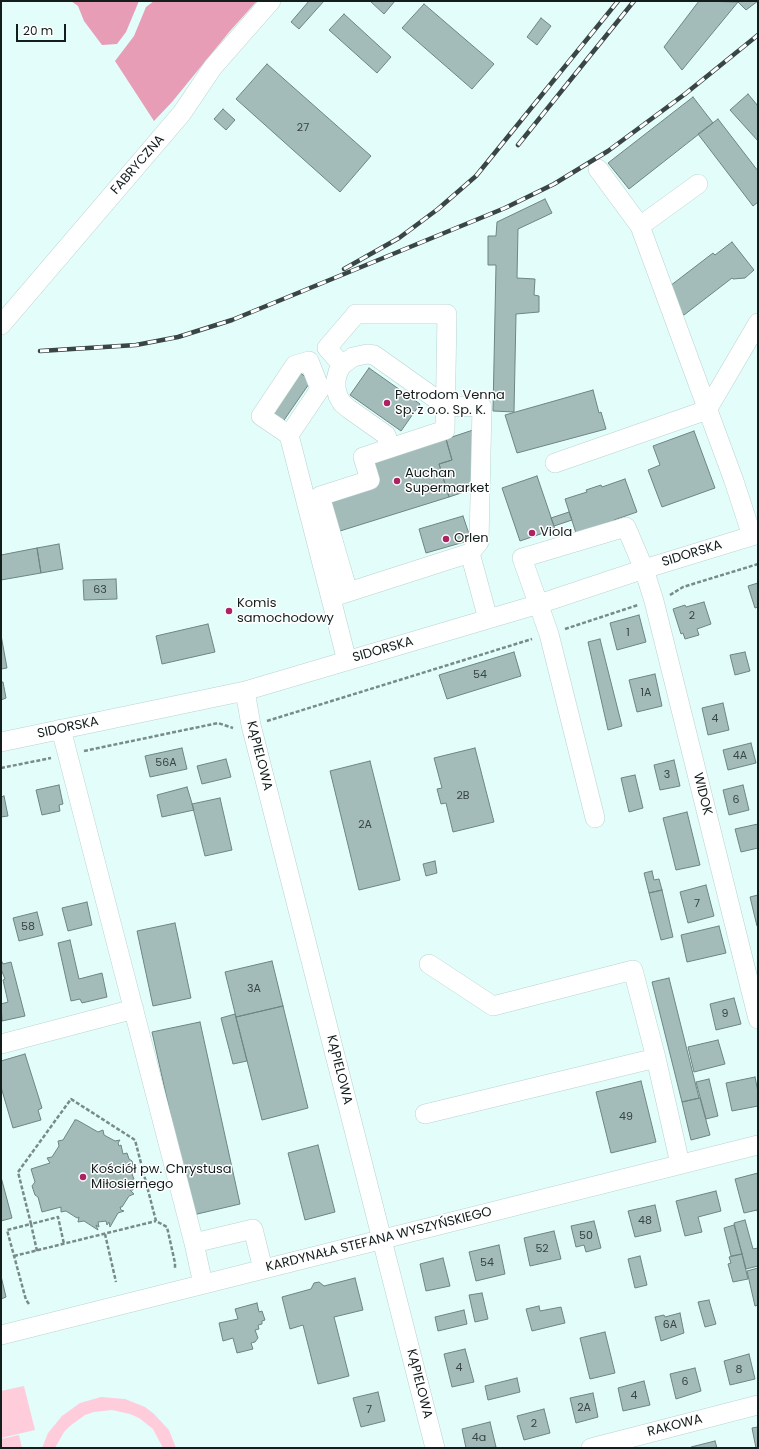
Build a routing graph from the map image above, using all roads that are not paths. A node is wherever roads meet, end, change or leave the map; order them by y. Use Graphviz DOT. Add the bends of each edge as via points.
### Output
graph roads {
  1 [pos="271,1"];
  2 [pos="598,169"];
  3 [pos="698,184"];
  4 [pos="640,226"];
  5 [pos="758,323"];
  6 [pos="1,325"];
  7 [pos="342,366"];
  8 [pos="446,406"];
  9 [pos="707,410"];
  10 [pos="289,435"];
  11 [pos="390,448"];
  12 [pos="555,463"];
  13 [pos="755,535"];
  14 [pos="470,553"];
  15 [pos="644,569"];
  16 [pos="340,595"];
  17 [pos="539,604"];
  18 [pos="488,619"];
  19 [pos="347,661"];
  20 [pos="245,691"];
  21 [pos="61,729"];
  22 [pos="1,742"];
  23 [pos="595,818"];
  24 [pos="429,964"];
  25 [pos="134,1009"];
  26 [pos="758,1020"];
  27 [pos="1,1044"];
  28 [pos="656,1058"];
  29 [pos="425,1114"];
  30 [pos="758,1145"];
  31 [pos="680,1164"];
  32 [pos="382,1239"];
  33 [pos="194,1244"];
  34 [pos="263,1269"];
  35 [pos="203,1284"];
  36 [pos="1,1335"];
  37 [pos="758,1405"];
  38 [pos="435,1448"];
  39 [pos="591,1448"];
  1 -- 6 [label="street, FABRYCZNA" via="213,67 182,113"];
  2 -- 4 [label="street"];
  3 -- 4 [label="street"];
  4 -- 9 [label="street"];
  5 -- 9 [label="street"];
  7 -- 8 [label="street" via="347,360 360,354 374,355"];
  7 -- 8 [label="street" via="327,348 356,314 447,314"];
  7 -- 11 [label="street" via="336,380 338,396 342,403 386,435"];
  8 -- 11 [label="street" via="445,430"];
  8 -- 14 [label="street" via="482,407 479,542"];
  9 -- 12 [label="street"];
  9 -- 13 [label="street"];
  10 -- 16 [label="street"];
  11 -- 16 [label="street" via="363,457 370,480 320,496"];
  13 -- 15 [label="street, SIDORSKA"];
  14 -- 16 [label="street"];
  14 -- 18 [label="street"];
  15 -- 17 [label="street, SIDORSKA"];
  15 -- 17 [label="street, WIDOK" via="626,527 522,558"];
  15 -- 26 [label="street, WIDOK"];
  16 -- 19 [label="street"];
  17 -- 18 [label="street, SIDORSKA"];
  17 -- 23 [label="street" via="549,634"];
  18 -- 19 [label="street, SIDORSKA"];
  19 -- 20 [label="street, SIDORSKA"];
  20 -- 21 [label="street, SIDORSKA"];
  20 -- 32 [label="street, KĄPIELOWA" via="253,733"];
  21 -- 22 [label="street, SIDORSKA"];
  21 -- 25 [label="street"];
  24 -- 28 [label="street" via="493,1006 633,970"];
  25 -- 27 [label="street"];
  25 -- 33 [label="street"];
  28 -- 29 [label="street"];
  28 -- 31 [label="street"];
  30 -- 31 [label="street, KARDYNAŁA STEFANA WYSZYŃSKIEGO"];
  31 -- 32 [label="street, KARDYNAŁA STEFANA WYSZYŃSKIEGO"];
  32 -- 34 [label="street, KARDYNAŁA STEFANA WYSZYŃSKIEGO"];
  32 -- 38 [label="street, KĄPIELOWA"];
  33 -- 34 [label="street" via="253,1229"];
  33 -- 35 [label="street"];
  34 -- 35 [label="street, KARDYNAŁA STEFANA WYSZYŃSKIEGO"];
  35 -- 36 [label="street, KARDYNAŁA STEFANA WYSZYŃSKIEGO"];
  37 -- 39 [label="street, RAKOWA"];
}
